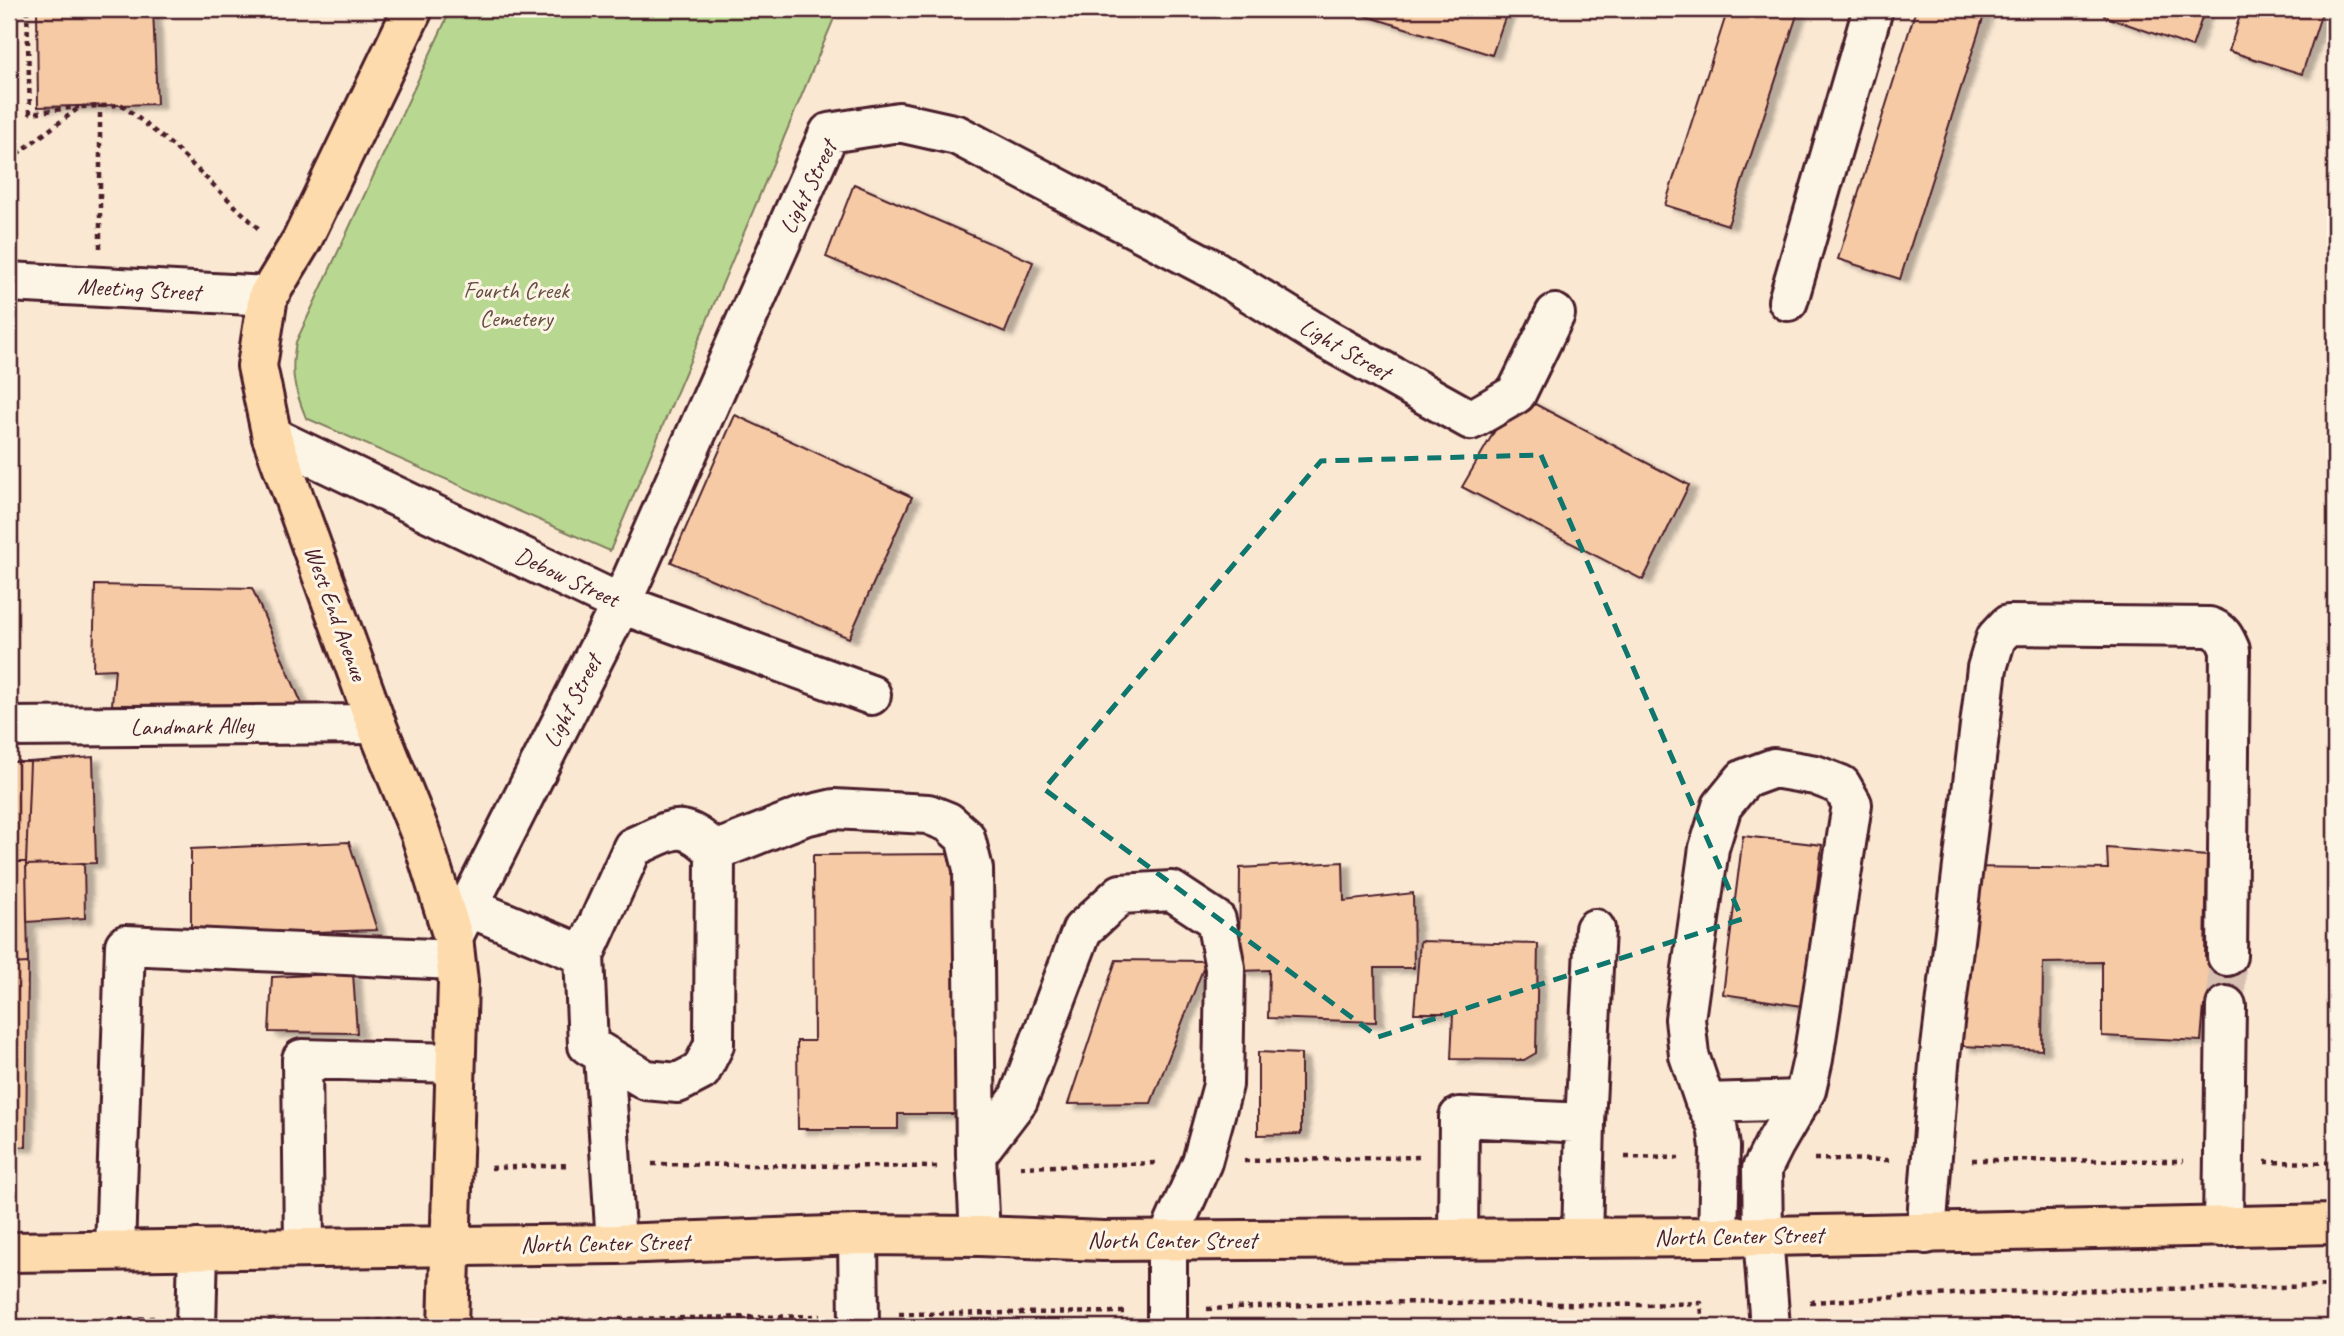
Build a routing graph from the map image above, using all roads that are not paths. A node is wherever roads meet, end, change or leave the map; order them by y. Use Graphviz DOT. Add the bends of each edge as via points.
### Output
graph roads {
  1 [pos="413,9"];
  2 [pos="1873,9"];
  3 [pos="9,282"];
  4 [pos="268,296"];
  5 [pos="1788,301"];
  6 [pos="1555,314"];
  7 [pos="272,437"];
  8 [pos="621,604"];
  9 [pos="872,695"];
  10 [pos="376,723"];
  11 [pos="9,727"];
  12 [pos="715,850"];
  13 [pos="1595,929"];
  14 [pos="459,934"];
  15 [pos="584,955"];
  16 [pos="2227,956"];
  17 [pos="2226,1006"];
  18 [pos="604,1055"];
  19 [pos="455,1063"];
  20 [pos="1801,1100"];
  21 [pos="1706,1103"];
  22 [pos="1584,1140"];
  23 [pos="976,1161"];
  24 [pos="2335,1224"];
  25 [pos="2222,1227"];
  26 [pos="1926,1234"];
  27 [pos="858,1235"];
  28 [pos="980,1236"];
  29 [pos="1763,1236"];
  30 [pos="1717,1237"];
  31 [pos="1582,1238"];
  32 [pos="1458,1239"];
  33 [pos="1167,1241"];
  34 [pos="616,1244"];
  35 [pos="449,1245"];
  36 [pos="304,1248"];
  37 [pos="198,1249"];
  38 [pos="115,1250"];
  39 [pos="9,1252"];
  40 [pos="1168,1319"];
  41 [pos="859,1321"];
  42 [pos="196,1322"];
  43 [pos="466,1324"];
  44 [pos="1770,1327"];
  1 -- 4 [label="main road, West End Avenue" via="302,240"];
  2 -- 5 [label="street"];
  3 -- 4 [label="street, Meeting Street"];
  4 -- 7 [label="main road, West End Avenue" via="257,366"];
  6 -- 8 [label="street, Light Street" via="1516,394 1471,420 1214,271 957,135 899,122 829,133"];
  7 -- 8 [label="street, Debow Street"];
  7 -- 10 [label="main road, West End Avenue"];
  8 -- 9 [label="street, Debow Street"];
  8 -- 14 [label="street, Light Street"];
  10 -- 11 [label="street, Landmark Alley"];
  10 -- 14 [label="main road, West End Avenue"];
  12 -- 15 [label="street" via="685,828 669,830 633,847"];
  12 -- 18 [label="street" via="714,1045 701,1071 678,1083 646,1080"];
  12 -- 23 [label="street" via="834,809 928,814 948,822 965,837 973,869"];
  13 -- 22 [label="street"];
  14 -- 15 [label="street"];
  14 -- 19 [label="main road, West End Avenue"];
  14 -- 38 [label="street" via="125,945"];
  15 -- 18 [label="street" via="587,1045"];
  16 -- 26 [label="street" via="2230,650 2226,639 2209,627 2008,625 1996,638 1987,668 1939,1064"];
  17 -- 25 [label="street"];
  18 -- 34 [label="street"];
  19 -- 35 [label="main road, West End Avenue"];
  19 -- 36 [label="street" via="302,1059"];
  20 -- 21 [label="street"];
  20 -- 21 [label="street" via="1814,1059 1852,804 1841,785 1774,768 1745,779 1722,806 1709,848 1685,1020 1689,1055"];
  20 -- 29 [label="street" via="1762,1169"];
  21 -- 30 [label="street" via="1717,1125 1720,1158"];
  22 -- 31 [label="street"];
  22 -- 32 [label="street" via="1459,1117"];
  23 -- 28 [label="street"];
  23 -- 33 [label="street" via="1018,1100 1082,930 1121,894 1172,891 1216,920 1225,968 1223,1085 1202,1162"];
  24 -- 25 [label="main road, North Center Street"];
  25 -- 26 [label="main road, North Center Street"];
  26 -- 29 [label="main road, North Center Street"];
  27 -- 28 [label="main road, North Center Street"];
  27 -- 34 [label="main road, North Center Street"];
  27 -- 41 [label="street"];
  28 -- 33 [label="main road, North Center Street"];
  29 -- 30 [label="main road, North Center Street"];
  29 -- 44 [label="street"];
  30 -- 31 [label="main road, North Center Street"];
  31 -- 32 [label="main road, North Center Street"];
  32 -- 33 [label="main road, North Center Street"];
  33 -- 40 [label="street"];
  34 -- 35 [label="main road, North Center Street"];
  35 -- 36 [label="main road, North Center Street"];
  35 -- 43 [label="main road, West End Avenue"];
  36 -- 37 [label="main road, North Center Street"];
  37 -- 38 [label="main road, North Center Street"];
  37 -- 42 [label="street"];
  38 -- 39 [label="main road, North Center Street"];
}
